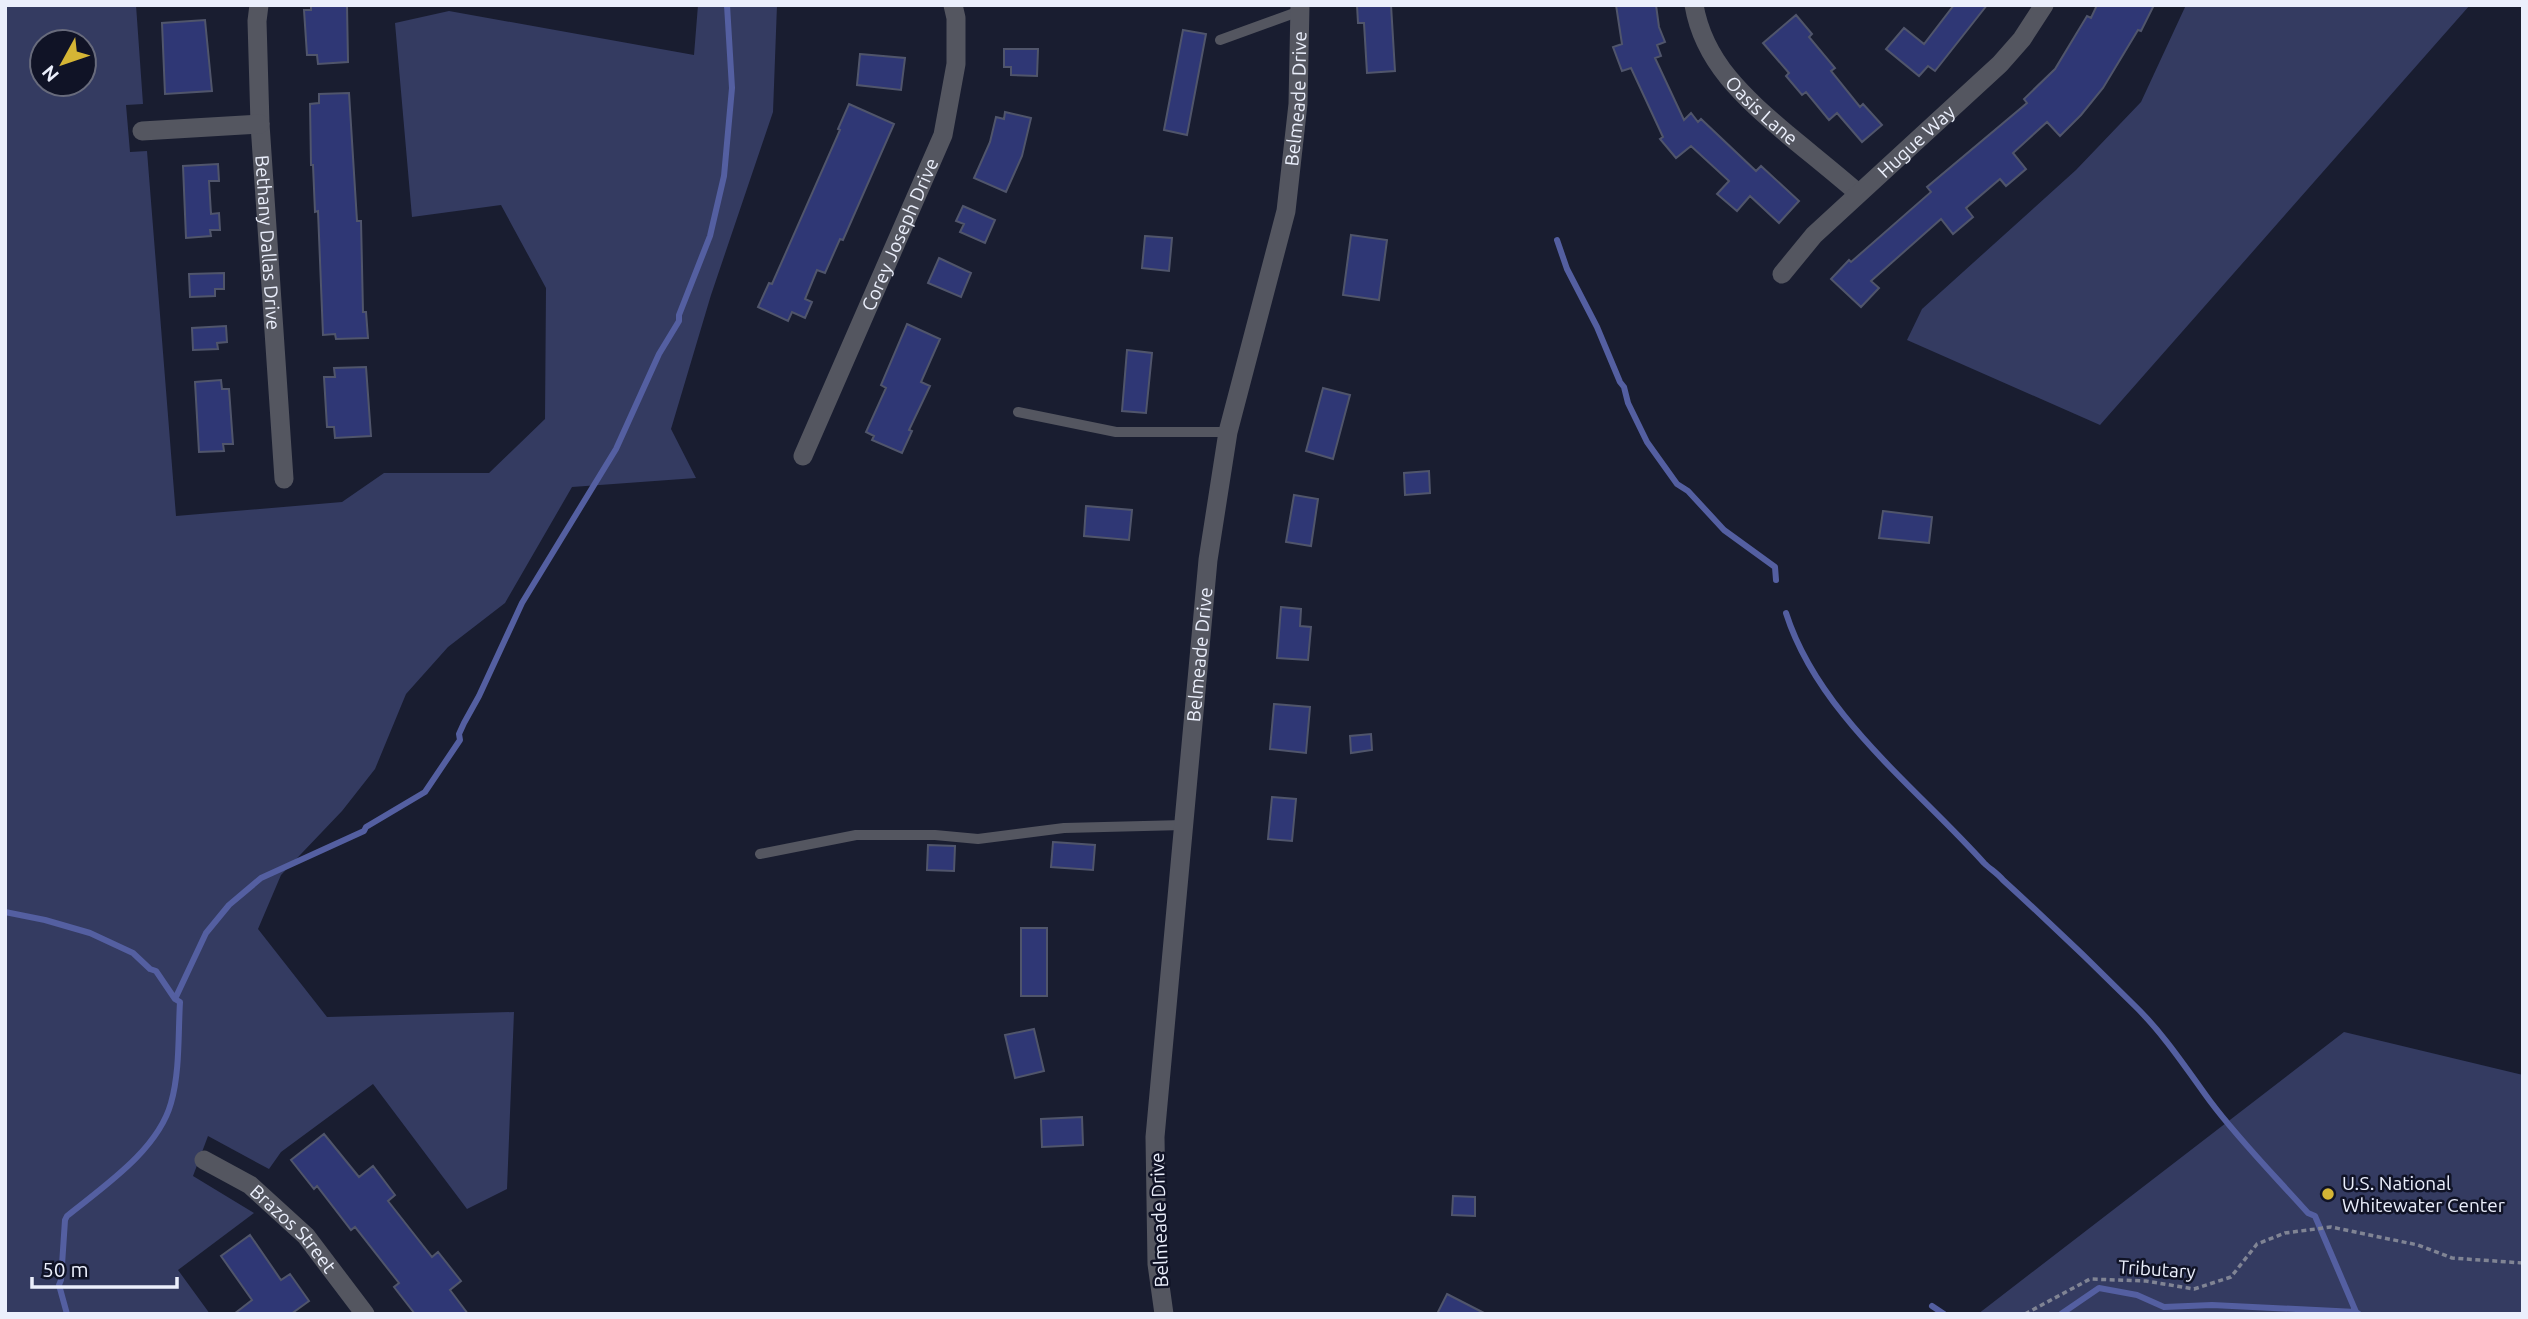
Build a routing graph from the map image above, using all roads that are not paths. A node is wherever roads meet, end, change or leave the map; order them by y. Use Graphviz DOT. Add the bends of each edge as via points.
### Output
graph roads {
  1 [pos="259,5"];
  2 [pos="953,5"];
  3 [pos="1694,5"];
  4 [pos="2044,5"];
  5 [pos="1300,8"];
  6 [pos="1220,40"];
  7 [pos="260,124"];
  8 [pos="142,131"];
  9 [pos="1858,193"];
  10 [pos="1782,274"];
  11 [pos="1018,412"];
  12 [pos="1228,432"];
  13 [pos="803,456"];
  14 [pos="284,479"];
  15 [pos="1184,825"];
  16 [pos="760,854"];
  17 [pos="205,1160"];
  18 [pos="365,1314"];
  19 [pos="1164,1314"];
  1 -- 7 [label="street, Bethany Dallas Drive"];
  2 -- 13 [label="street, Corey Joseph Drive" via="956,64 943,135"];
  3 -- 9 [label="street, Oasis Lane" via="1702,37 1738,90"];
  4 -- 9 [label="street, Hugue Way" via="2000,64"];
  5 -- 6 [label="lane"];
  5 -- 12 [label="street, Belmeade Drive" via="1298,104 1286,211"];
  7 -- 8 [label="street"];
  7 -- 14 [label="street, Bethany Dallas Drive"];
  9 -- 10 [label="street, Hugue Way"];
  11 -- 12 [label="lane" via="1116,432"];
  12 -- 15 [label="street, Belmeade Drive" via="1208,560"];
  15 -- 16 [label="lane" via="1064,828 978,839 856,835"];
  15 -- 19 [label="street, Belmeade Drive" via="1156,1137 1157,1264"];
  17 -- 18 [label="street, Brazos Street" via="250,1185 306,1236"];
}
